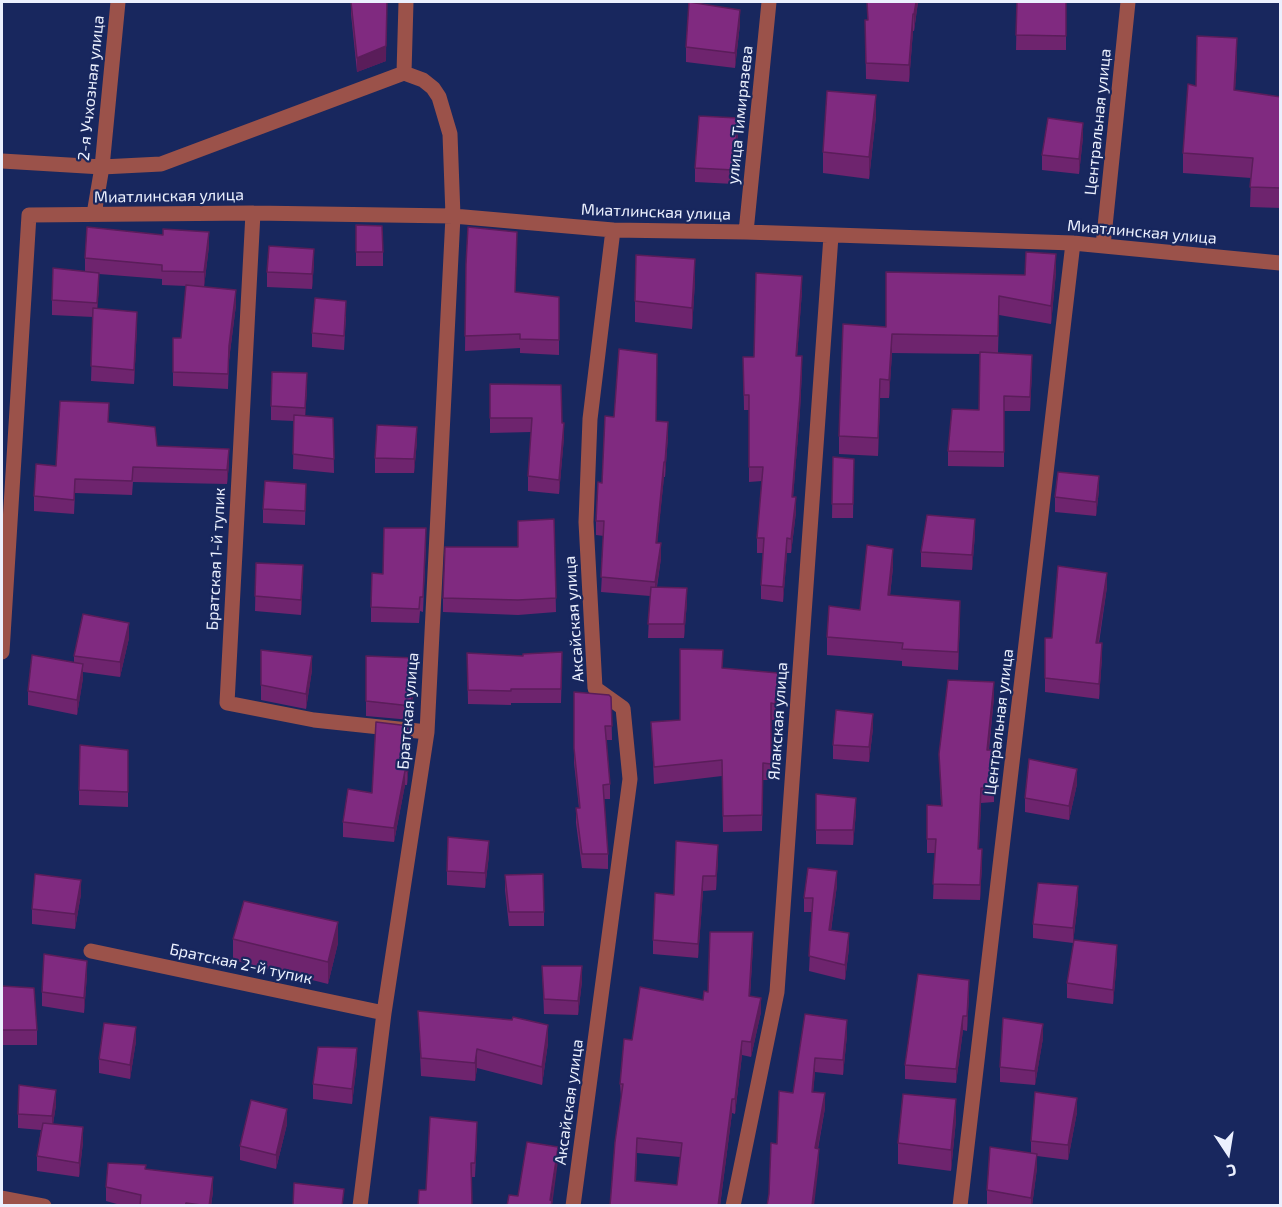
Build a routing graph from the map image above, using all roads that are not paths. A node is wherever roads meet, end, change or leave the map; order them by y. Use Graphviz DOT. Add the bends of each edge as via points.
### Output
graph roads {
  1 [pos="118,2"];
  2 [pos="406,2"];
  3 [pos="769,2"];
  4 [pos="1128,2"];
  5 [pos="404,74"];
  6 [pos="2,161"];
  7 [pos="102,167"];
  8 [pos="253,213"];
  9 [pos="94,214"];
  10 [pos="453,216"];
  11 [pos="613,230"];
  12 [pos="746,232"];
  13 [pos="831,236"];
  14 [pos="1073,243"];
  15 [pos="1103,246"];
  16 [pos="1281,263"];
  17 [pos="2,652"];
  18 [pos="427,732"];
  19 [pos="91,951"];
  20 [pos="384,1012"];
  21 [pos="2,1198"];
  22 [pos="44,1206"];
  23 [pos="360,1206"];
  24 [pos="573,1206"];
  25 [pos="733,1206"];
  26 [pos="960,1206"];
  1 -- 7 [label="street, 2-я Учхозная улица"];
  2 -- 5 [label="street"];
  3 -- 12 [label="street, улица Тимирязева"];
  4 -- 15 [label="street, Центральная улица"];
  5 -- 7 [label="street" via="161,164"];
  5 -- 10 [label="street, Братская улица" via="423,80 439,97 450,134"];
  6 -- 7 [label="street"];
  7 -- 9 [label="street, 2-я Учхозная улица"];
  8 -- 9 [label="street, Миатлинская улица"];
  8 -- 10 [label="street, Миатлинская улица"];
  8 -- 18 [label="street, Братская 1-й тупик" via="227,703 314,720"];
  9 -- 17 [label="street, Миатлинская улица" via="29,215"];
  10 -- 11 [label="street, Миатлинская улица"];
  10 -- 18 [label="street, Братская улица"];
  11 -- 12 [label="street, Миатлинская улица"];
  11 -- 24 [label="street, Аксайская улица" via="590,419 586,522 595,688 623,708 630,778"];
  12 -- 13 [label="street, Миатлинская улица"];
  13 -- 14 [label="street, Миатлинская улица"];
  13 -- 25 [label="street, Ялакская улица" via="777,992"];
  14 -- 15 [label="street, Миатлинская улица"];
  14 -- 26 [label="street, Центральная улица"];
  15 -- 16 [label="street, Миатлинская улица"];
  18 -- 20 [label="street, Братская улица"];
  19 -- 20 [label="street, Братская 2-й тупик"];
  20 -- 23 [label="street, Братская улица"];
  21 -- 22 [label="street"];
}
